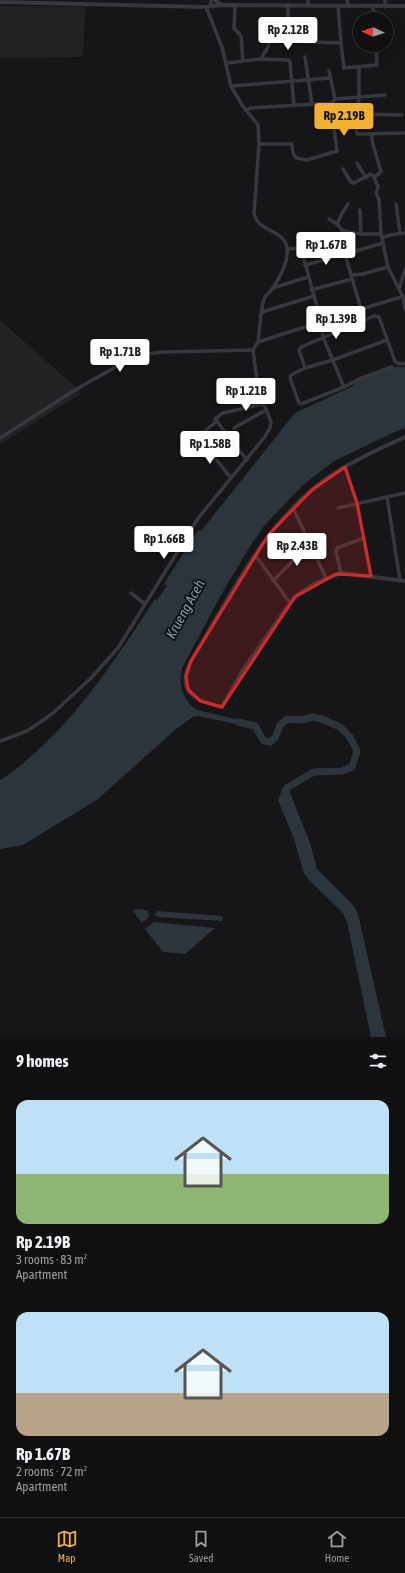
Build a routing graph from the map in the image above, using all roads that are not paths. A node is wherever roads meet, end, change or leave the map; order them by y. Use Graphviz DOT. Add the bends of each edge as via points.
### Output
graph roads {
  1 [pos="210,0"];
  2 [pos="215,0"];
  3 [pos="248,0"];
  4 [pos="308,0"];
  5 [pos="347,0"];
  6 [pos="385,0"];
  7 [pos="0,2"];
  8 [pos="124,2"];
  9 [pos="222,5"];
  10 [pos="308,5"];
  11 [pos="235,6"];
  12 [pos="248,6"];
  13 [pos="288,6"];
  14 [pos="338,6"];
  15 [pos="349,6"];
  16 [pos="373,6"];
  17 [pos="405,6"];
  18 [pos="208,7"];
  19 [pos="385,7"];
  20 [pos="373,12"];
  21 [pos="286,35"];
  22 [pos="341,43"];
  23 [pos="376,52"];
  24 [pos="305,58"];
  25 [pos="261,59"];
  26 [pos="243,61"];
  27 [pos="229,63"];
  28 [pos="359,68"];
  29 [pos="329,71"];
  30 [pos="330,78"];
  31 [pos="307,80"];
  32 [pos="292,81"];
  33 [pos="232,86"];
  34 [pos="385,95"];
  35 [pos="359,96"];
  36 [pos="335,100"];
  37 [pos="312,104"];
  38 [pos="294,105"];
  39 [pos="249,109"];
  40 [pos="357,115"];
  41 [pos="402,115"];
  42 [pos="405,133"];
  43 [pos="372,134"];
  44 [pos="262,144"];
  45 [pos="357,163"];
  46 [pos="343,169"];
  47 [pos="374,177"];
  48 [pos="366,178"];
  49 [pos="348,204"];
  50 [pos="396,204"];
  51 [pos="360,210"];
  52 [pos="329,219"];
  53 [pos="336,224"];
  54 [pos="343,231"];
  55 [pos="400,233"];
  56 [pos="405,233"];
  57 [pos="361,234"];
  58 [pos="381,236"];
  59 [pos="339,237"];
  60 [pos="383,243"];
  61 [pos="301,248"];
  62 [pos="287,250"];
  63 [pos="344,254"];
  64 [pos="305,265"];
  65 [pos="388,266"];
  66 [pos="405,270"];
  67 [pos="308,277"];
  68 [pos="352,277"];
  69 [pos="272,288"];
  70 [pos="400,289"];
  71 [pos="312,290"];
  72 [pos="314,296"];
  73 [pos="404,296"];
  74 [pos="360,308"];
  75 [pos="405,310"];
  76 [pos="262,312"];
  77 [pos="321,322"];
  78 [pos="323,337"];
  79 [pos="387,340"];
  80 [pos="258,342"];
  81 [pos="253,350"];
  82 [pos="333,360"];
  83 [pos="405,364"];
  84 [pos="305,368"];
  85 [pos="392,368"];
  86 [pos="344,387"];
  87 [pos="263,404"];
  88 [pos="266,410"];
  89 [pos="217,421"];
  90 [pos="234,428"];
  91 [pos="405,437"];
  92 [pos="0,438"];
  93 [pos="247,460"];
  94 [pos="345,467"];
  95 [pos="231,478"];
  96 [pos="405,493"];
  97 [pos="387,498"];
  98 [pos="358,503"];
  99 [pos="292,508"];
  100 [pos="338,508"];
  101 [pos="364,538"];
  102 [pos="310,543"];
  103 [pos="255,555"];
  104 [pos="342,572"];
  105 [pos="371,576"];
  106 [pos="326,578"];
  107 [pos="273,581"];
  108 [pos="403,581"];
  109 [pos="131,593"];
  110 [pos="290,603"];
  111 [pos="145,604"];
  112 [pos="0,741"];
  1 -- 18 [label="street"];
  2 -- 9 [label="street"];
  3 -- 12 [label="street"];
  4 -- 10 [label="street"];
  5 -- 15 [label="street"];
  6 -- 19 [label="street"];
  7 -- 8 [label="street"];
  8 -- 18 [label="street"];
  9 -- 11 [label="street"];
  9 -- 18 [label="street"];
  10 -- 13 [label="street"];
  10 -- 14 [label="street"];
  11 -- 12 [label="street"];
  11 -- 26 [label="street" via="234,28 241,36"];
  12 -- 13 [label="street"];
  13 -- 21 [label="street"];
  14 -- 15 [label="street"];
  14 -- 22 [label="street"];
  15 -- 16 [label="street"];
  16 -- 19 [label="street"];
  16 -- 20 [label="street"];
  17 -- 19 [label="street"];
  18 -- 27 [label="street"];
  21 -- 22 [label="street" via="286,41 290,42"];
  21 -- 25 [label="street" via="272,36"];
  22 -- 28 [label="street" via="344,68"];
  23 -- 28 [label="street" via="377,65"];
  24 -- 31 [label="street"];
  25 -- 26 [label="street"];
  25 -- 32 [label="street" via="288,60"];
  26 -- 27 [label="street"];
  27 -- 33 [label="street"];
  28 -- 35 [label="street"];
  29 -- 30 [label="street"];
  30 -- 31 [label="street"];
  30 -- 36 [label="street"];
  31 -- 32 [label="street"];
  31 -- 37 [label="street"];
  32 -- 33 [label="street"];
  32 -- 38 [label="street"];
  33 -- 39 [label="street"];
  34 -- 35 [label="street"];
  35 -- 36 [label="street"];
  35 -- 40 [label="street"];
  36 -- 37 [label="street" via="332,103"];
  37 -- 38 [label="street"];
  38 -- 39 [label="street"];
  39 -- 44 [label="street" via="258,125"];
  40 -- 41 [label="street"];
  40 -- 43 [label="street" via="358,134"];
  40 -- 44 [label="street" via="333,122 337,151 307,160 296,158 292,144"];
  42 -- 43 [label="street"];
  43 -- 47 [label="street" via="381,172"];
  44 -- 62 [label="street" via="255,218 258,223 281,237"];
  45 -- 48 [label="street"];
  46 -- 48 [label="street" via="351,182"];
  47 -- 48 [label="street" via="371,174"];
  47 -- 58 [label="street" via="378,187 376,193 379,200"];
  49 -- 53 [label="street"];
  50 -- 55 [label="street"];
  51 -- 57 [label="street"];
  52 -- 53 [label="street"];
  53 -- 54 [label="street"];
  54 -- 57 [label="street"];
  54 -- 59 [label="street"];
  55 -- 56 [label="street"];
  55 -- 58 [label="street"];
  57 -- 58 [label="street"];
  58 -- 60 [label="street"];
  59 -- 61 [label="street"];
  59 -- 63 [label="street"];
  60 -- 63 [label="street"];
  60 -- 65 [label="street"];
  61 -- 62 [label="street"];
  61 -- 64 [label="street"];
  62 -- 69 [label="street" via="282,272"];
  63 -- 64 [label="street"];
  63 -- 68 [label="street"];
  64 -- 67 [label="street"];
  65 -- 68 [label="street"];
  65 -- 70 [label="street"];
  66 -- 70 [label="street"];
  67 -- 69 [label="street"];
  67 -- 71 [label="street"];
  68 -- 71 [label="street"];
  68 -- 74 [label="street"];
  69 -- 76 [label="street" via="266,296"];
  70 -- 73 [label="street"];
  71 -- 72 [label="street"];
  72 -- 76 [label="street"];
  72 -- 77 [label="street"];
  73 -- 74 [label="street"];
  73 -- 75 [label="street"];
  74 -- 77 [label="street"];
  76 -- 80 [label="street"];
  77 -- 78 [label="street"];
  77 -- 80 [label="street"];
  78 -- 79 [label="street" via="374,316 379,318"];
  78 -- 82 [label="street"];
  78 -- 84 [label="street" via="300,348"];
  79 -- 82 [label="street"];
  79 -- 83 [label="street" via="395,361"];
  80 -- 81 [label="street"];
  81 -- 87 [label="street" via="258,388"];
  81 -- 92 [label="street" via="164,352 133,357"];
  82 -- 84 [label="street"];
  82 -- 86 [label="street"];
  84 -- 86 [label="street" via="290,376 299,403"];
  85 -- 86 [label="street"];
  87 -- 88 [label="street"];
  87 -- 89 [label="street" via="223,413 215,419"];
  88 -- 90 [label="street"];
  88 -- 93 [label="street" via="271,426"];
  89 -- 93 [label="street"];
  89 -- 95 [label="street" via="199,438"];
  91 -- 94 [label="street"];
  93 -- 95 [label="street"];
  94 -- 98 [label="street"];
  94 -- 99 [label="street" via="319,484"];
  95 -- 111 [label="street" via="199,518"];
  96 -- 97 [label="street"];
  97 -- 98 [label="street"];
  97 -- 108 [label="street"];
  98 -- 100 [label="street"];
  98 -- 101 [label="street"];
  99 -- 102 [label="street"];
  99 -- 103 [label="street"];
  101 -- 104 [label="street" via="337,548"];
  101 -- 105 [label="street"];
  102 -- 106 [label="street"];
  102 -- 107 [label="street"];
  103 -- 107 [label="street"];
  103 -- 110 [label="street" via="186,671 186,683 191,695 205,703 222,707"];
  104 -- 105 [label="street"];
  104 -- 106 [label="street"];
  105 -- 108 [label="street"];
  106 -- 110 [label="street" via="297,595"];
  107 -- 110 [label="street"];
  109 -- 111 [label="street"];
  111 -- 112 [label="street" via="118,648 81,688 28,731"];
}
